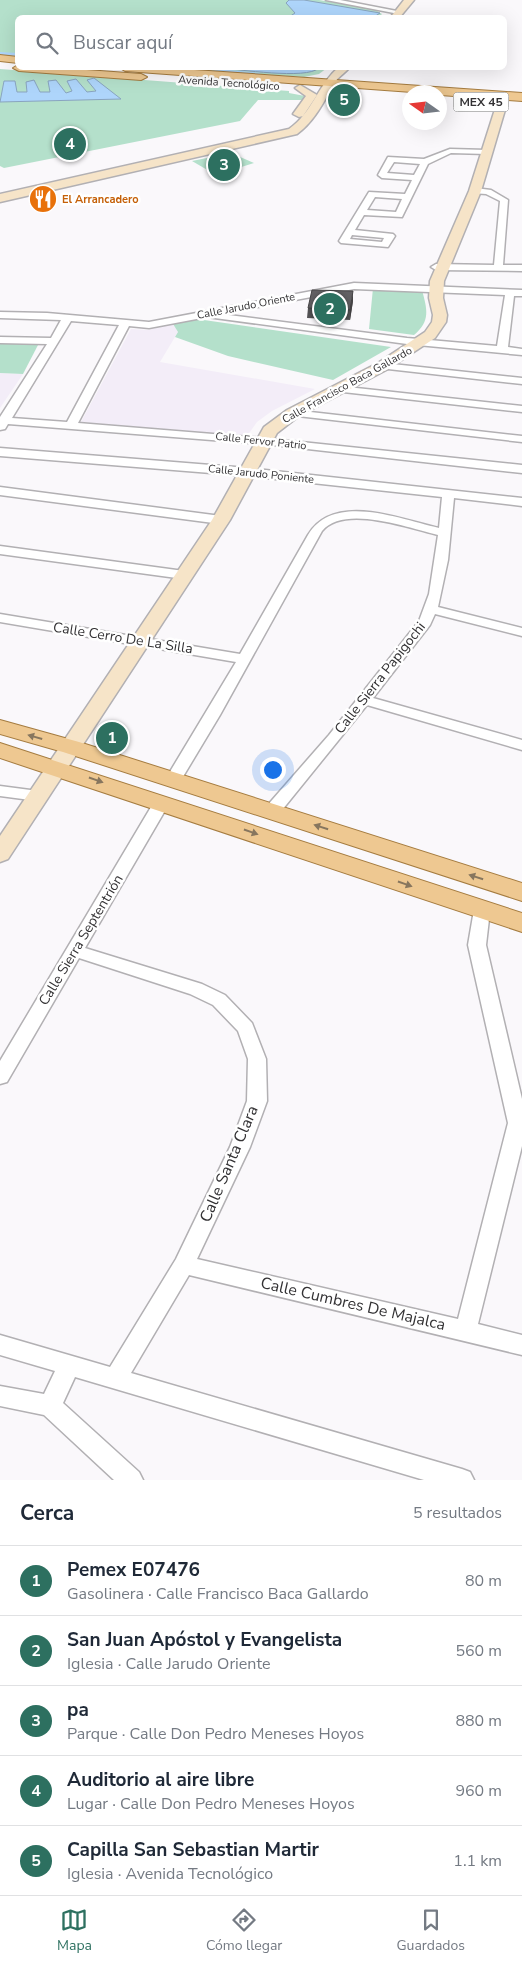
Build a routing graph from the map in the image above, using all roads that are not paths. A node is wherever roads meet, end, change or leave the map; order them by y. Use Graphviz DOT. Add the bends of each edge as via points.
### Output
graph roads {
  1 [pos="329,0"];
  2 [pos="409,0"];
  3 [pos="372,2"];
  4 [pos="394,13"];
  5 [pos="58,70"];
  6 [pos="154,70"];
  7 [pos="332,70"];
  8 [pos="341,70"];
  9 [pos="313,81"];
  10 [pos="328,86"];
  11 [pos="300,88"];
  12 [pos="402,91"];
  13 [pos="447,94"];
  14 [pos="402,95"];
  15 [pos="447,95"];
  16 [pos="522,97"];
  17 [pos="502,103"];
  18 [pos="522,105"];
  19 [pos="487,153"];
  20 [pos="425,162"];
  21 [pos="108,169"];
  22 [pos="418,178"];
  23 [pos="475,191"];
  24 [pos="0,192"];
  25 [pos="409,197"];
  26 [pos="0,198"];
  27 [pos="362,212"];
  28 [pos="350,232"];
  29 [pos="440,267"];
  30 [pos="498,268"];
  31 [pos="522,268"];
  32 [pos="436,291"];
  33 [pos="510,292"];
  34 [pos="522,293"];
  35 [pos="203,314"];
  36 [pos="0,315"];
  37 [pos="68,318"];
  38 [pos="125,324"];
  39 [pos="0,340"];
  40 [pos="53,341"];
  41 [pos="421,342"];
  42 [pos="502,350"];
  43 [pos="522,352"];
  44 [pos="383,366"];
  45 [pos="522,381"];
  46 [pos="338,389"];
  47 [pos="522,409"];
  48 [pos="293,413"];
  49 [pos="2,423"];
  50 [pos="71,425"];
  51 [pos="522,439"];
  52 [pos="263,441"];
  53 [pos="0,452"];
  54 [pos="522,469"];
  55 [pos="248,472"];
  56 [pos="0,491"];
  57 [pos="448,495"];
  58 [pos="522,502"];
  59 [pos="221,520"];
  60 [pos="444,533"];
  61 [pos="0,550"];
  62 [pos="184,575"];
  63 [pos="432,609"];
  64 [pos="0,618"];
  65 [pos="522,632"];
  66 [pos="141,641"];
  67 [pos="245,658"];
  68 [pos="364,700"];
  69 [pos="0,727"];
  70 [pos="522,745"];
  71 [pos="0,750"];
  72 [pos="64,757"];
  73 [pos="173,780"];
  74 [pos="0,790"];
  75 [pos="38,796"];
  76 [pos="162,802"];
  77 [pos="272,811"];
  78 [pos="0,854"];
  79 [pos="522,892"];
  80 [pos="482,910"];
  81 [pos="522,923"];
  82 [pos="76,951"];
  83 [pos="0,1076"];
  84 [pos="520,1123"];
  85 [pos="184,1265"];
  86 [pos="466,1330"];
  87 [pos="0,1345"];
  88 [pos="522,1345"];
  89 [pos="69,1365"];
  90 [pos="115,1379"];
  91 [pos="0,1396"];
  92 [pos="50,1406"];
  93 [pos="131,1480"];
  94 [pos="462,1480"];
  1 -- 3 [label="street"];
  2 -- 4 [label="street"];
  3 -- 4 [label="street"];
  5 -- 11 [label="main road, Avenida Tecnológico / MEX 45"];
  6 -- 9 [label="main road, Avenida Tecnológico / MEX 45"];
  7 -- 9 [label="street" via="320,80"];
  8 -- 10 [label="street" via="331,78"];
  9 -- 10 [label="main road, Avenida Tecnológico / MEX 45"];
  10 -- 11 [label="main road, Avenida Tecnológico / MEX 45"];
  10 -- 12 [label="main road, Avenida Tecnológico / MEX 45"];
  10 -- 14 [label="main road, Avenida Tecnológico / MEX 45"];
  10 -- 21 [label="street" via="304,124 285,135"];
  11 -- 21 [label="street" via="312,98 292,123 281,131"];
  13 -- 16 [label="main road, Avenida Tecnológico / MEX 45"];
  15 -- 17 [label="main road, Avenida Tecnológico / MEX 45"];
  17 -- 18 [label="main road, Avenida Tecnológico / MEX 45"];
  17 -- 19 [label="street, Calle Francisco Baca Gallardo"];
  19 -- 20 [label="street" via="454,150"];
  19 -- 23 [label="street, Calle Francisco Baca Gallardo"];
  20 -- 22 [label="street"];
  20 -- 22 [label="street" via="391,159 382,175"];
  21 -- 24 [label="street" via="47,179"];
  21 -- 26 [label="street"];
  22 -- 25 [label="street"];
  23 -- 29 [label="street, Calle Francisco Baca Gallardo"];
  23 -- 30 [label="street" via="488,192 504,200"];
  25 -- 27 [label="street" via="372,194"];
  25 -- 27 [label="street" via="399,215"];
  27 -- 28 [label="street"];
  28 -- 28 [label="street" via="390,236 385,245 344,241"];
  29 -- 30 [label="street"];
  29 -- 32 [label="street, Calle Francisco Baca Gallardo"];
  30 -- 31 [label="street"];
  32 -- 33 [label="street, Calle Jarudo Oriente"];
  32 -- 35 [label="street, Calle Jarudo Oriente" via="354,286"];
  32 -- 41 [label="street, Calle Francisco Baca Gallardo" via="439,322"];
  33 -- 34 [label="street, Calle Jarudo Oriente"];
  33 -- 42 [label="street"];
  35 -- 38 [label="street, Calle Jarudo Oriente" via="149,325"];
  35 -- 41 [label="street"];
  36 -- 37 [label="street, Calle Jarudo Oriente"];
  37 -- 38 [label="street, Calle Jarudo Oriente"];
  37 -- 40 [label="street"];
  38 -- 50 [label="street"];
  39 -- 40 [label="street"];
  40 -- 49 [label="street"];
  41 -- 42 [label="street"];
  41 -- 44 [label="street, Calle Francisco Baca Gallardo"];
  42 -- 43 [label="street"];
  44 -- 45 [label="street"];
  44 -- 46 [label="street, Calle Francisco Baca Gallardo"];
  46 -- 47 [label="street"];
  46 -- 48 [label="street, Calle Francisco Baca Gallardo"];
  48 -- 51 [label="street"];
  48 -- 52 [label="street, Calle Francisco Baca Gallardo" via="276,425"];
  49 -- 50 [label="street, Calle Fervor Patrio"];
  50 -- 52 [label="street, Calle Fervor Patrio"];
  52 -- 54 [label="street, Calle Fervor Patrio"];
  52 -- 55 [label="street, Calle Francisco Baca Gallardo"];
  53 -- 55 [label="street, Calle Jarudo Poniente"];
  55 -- 57 [label="street, Calle Jarudo Poniente"];
  55 -- 59 [label="street, Calle Francisco Baca Gallardo"];
  56 -- 59 [label="street"];
  57 -- 58 [label="street, Calle Jarudo Poniente"];
  57 -- 60 [label="street, Calle Sierra Papigochi"];
  59 -- 62 [label="street, Calle Francisco Baca Gallardo"];
  60 -- 63 [label="street, Calle Sierra Papigochi"];
  60 -- 67 [label="street" via="347,516 324,521"];
  61 -- 62 [label="street"];
  62 -- 66 [label="street, Calle Francisco Baca Gallardo"];
  63 -- 65 [label="street"];
  63 -- 68 [label="street, Calle Sierra Papigochi" via="406,648"];
  64 -- 66 [label="street, Calle Cerro De La Silla"];
  66 -- 67 [label="street, Calle Cerro De La Silla"];
  66 -- 72 [label="street, Calle Francisco Baca Gallardo"];
  67 -- 73 [label="street"];
  68 -- 70 [label="street"];
  68 -- 77 [label="street, Calle Sierra Papigochi"];
  72 -- 69 [label="main road, one-way"];
  71 -- 72 [label="main road"];
  72 -- 73 [label="main road"];
  72 -- 75 [label="street, Calle Francisco Baca Gallardo"];
  72 -- 76 [label="main road, one-way"];
  73 -- 77 [label="main road"];
  74 -- 75 [label="street"];
  75 -- 78 [label="street, Calle Francisco Baca Gallardo"];
  76 -- 80 [label="main road, one-way"];
  76 -- 82 [label="street, Calle Sierra Septentrión"];
  79 -- 77 [label="main road, one-way"];
  80 -- 81 [label="main road"];
  80 -- 84 [label="street" via="477,945"];
  82 -- 83 [label="street, Calle Sierra Septentrión"];
  82 -- 85 [label="street, Calle Santa Clara" via="196,989 219,1000 246,1028 257,1059 257,1101 240,1147"];
  84 -- 86 [label="street"];
  85 -- 86 [label="street, Calle Cumbres De Majalca"];
  85 -- 90 [label="street, Calle Santa Clara"];
  86 -- 88 [label="street, Calle Cumbres De Majalca"];
  87 -- 89 [label="street"];
  89 -- 90 [label="street"];
  89 -- 92 [label="street"];
  90 -- 94 [label="street"];
  91 -- 92 [label="street"];
  92 -- 93 [label="street"];
}
